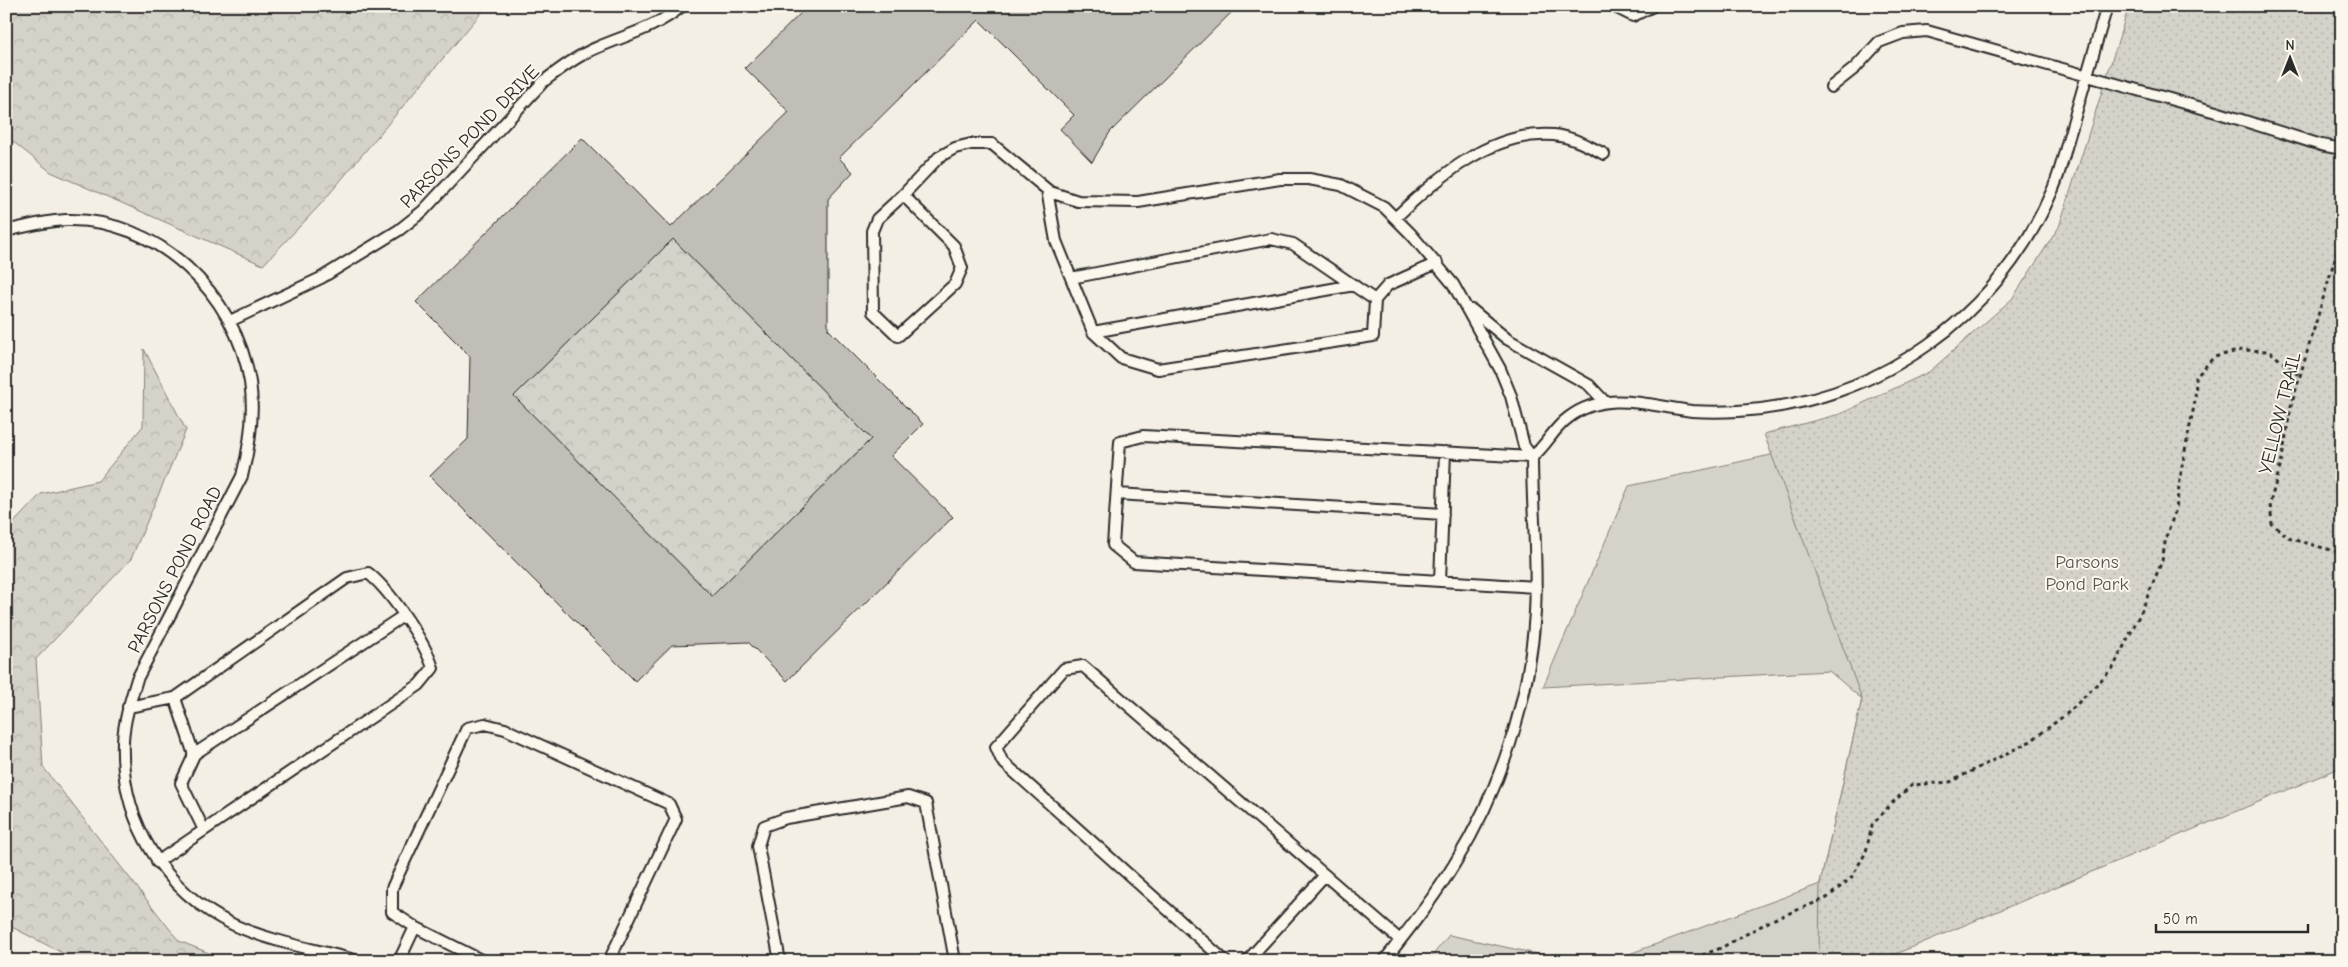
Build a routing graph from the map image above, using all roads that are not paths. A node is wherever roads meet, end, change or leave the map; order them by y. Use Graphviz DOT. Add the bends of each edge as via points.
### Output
graph roads {
  1 [pos="682,6"];
  2 [pos="1613,6"];
  3 [pos="1653,6"];
  4 [pos="2107,6"];
  5 [pos="2086,76"];
  6 [pos="1831,87"];
  7 [pos="2342,149"];
  8 [pos="1604,154"];
  9 [pos="1047,190"];
  10 [pos="903,195"];
  11 [pos="1395,218"];
  12 [pos="6,231"];
  13 [pos="1437,263"];
  14 [pos="1071,278"];
  15 [pos="1354,286"];
  16 [pos="1376,300"];
  17 [pos="1466,305"];
  18 [pos="230,321"];
  19 [pos="1093,332"];
  20 [pos="1605,402"];
  21 [pos="1445,452"];
  22 [pos="1532,457"];
  23 [pos="1116,494"];
  24 [pos="1442,514"];
  25 [pos="1440,581"];
  26 [pos="1536,587"];
  27 [pos="403,616"];
  28 [pos="175,698"];
  29 [pos="128,707"];
  30 [pos="193,755"];
  31 [pos="204,830"];
  32 [pos="157,862"];
  33 [pos="1324,875"];
  34 [pos="415,927"];
  35 [pos="1400,940"];
  36 [pos="358,961"];
  37 [pos="399,961"];
  38 [pos="483,961"];
  39 [pos="609,961"];
  40 [pos="780,961"];
  41 [pos="955,961"];
  42 [pos="1225,961"];
  43 [pos="1247,961"];
  44 [pos="1384,961"];
  1 -- 18 [label="lane, PARSONS POND DRIVE" via="649,28 594,48 544,81 423,212 399,230 321,278"];
  2 -- 3 [label="lane" via="1633,16"];
  4 -- 5 [label="lane"];
  5 -- 6 [label="lane" via="1927,31 1902,34 1879,42 1856,68"];
  5 -- 7 [label="lane"];
  5 -- 20 [label="lane" via="2054,188 2035,227 2012,264 1984,297 1928,347 1858,386 1774,408 1736,412 1693,411 1625,400"];
  8 -- 11 [label="lane" via="1556,135 1512,138 1466,160"];
  9 -- 10 [label="lane" via="992,144 971,144 940,157"];
  9 -- 11 [label="lane" via="1078,201 1138,202 1280,179 1309,179 1364,195"];
  9 -- 14 [label="lane" via="1056,241"];
  10 -- 10 [label="lane" via="954,246 962,268 955,284 898,336 873,312 872,231 876,219"];
  11 -- 13 [label="lane"];
  12 -- 18 [label="lane, PARSONS POND ROAD" via="67,220 107,225 140,236 170,253 193,272"];
  13 -- 16 [label="lane" via="1388,285"];
  13 -- 17 [label="lane"];
  14 -- 15 [label="lane" via="1271,239 1293,244"];
  14 -- 19 [label="lane"];
  15 -- 16 [label="lane"];
  15 -- 19 [label="lane"];
  16 -- 19 [label="lane" via="1373,336 1158,369 1121,358"];
  17 -- 20 [label="lane" via="1507,338 1589,385"];
  17 -- 22 [label="lane" via="1500,369 1524,446"];
  18 -- 29 [label="lane, PARSONS POND ROAD" via="242,349 250,382 250,446 244,468 137,679"];
  20 -- 22 [label="lane" via="1586,407 1568,417"];
  21 -- 22 [label="lane"];
  21 -- 23 [label="lane" via="1143,436 1120,442"];
  21 -- 24 [label="lane"];
  22 -- 26 [label="lane"];
  23 -- 24 [label="lane"];
  23 -- 25 [label="lane" via="1113,545 1134,562"];
  24 -- 25 [label="lane"];
  25 -- 26 [label="lane"];
  26 -- 35 [label="lane" via="1527,674 1500,771 1456,862"];
  27 -- 28 [label="lane" via="382,583 368,573 348,578"];
  27 -- 30 [label="lane"];
  27 -- 31 [label="lane" via="429,654 433,668 419,685"];
  28 -- 29 [label="lane"];
  28 -- 30 [label="lane"];
  29 -- 32 [label="lane, PARSONS POND ROAD" via="123,770 129,802"];
  30 -- 31 [label="lane" via="181,783"];
  31 -- 32 [label="lane"];
  32 -- 36 [label="lane, PARSONS POND ROAD" via="181,889 210,912 236,926"];
  33 -- 35 [label="lane"];
  33 -- 42 [label="lane" via="1082,666 1064,669 996,747 1002,762"];
  33 -- 43 [label="lane"];
  34 -- 37 [label="lane"];
  34 -- 38 [label="lane"];
  34 -- 39 [label="lane" via="392,912 392,888 467,728 485,724 505,729 669,804 676,818"];
  35 -- 44 [label="lane"];
  40 -- 41 [label="lane" via="758,846 764,826 786,818 908,797 926,803"];
}
